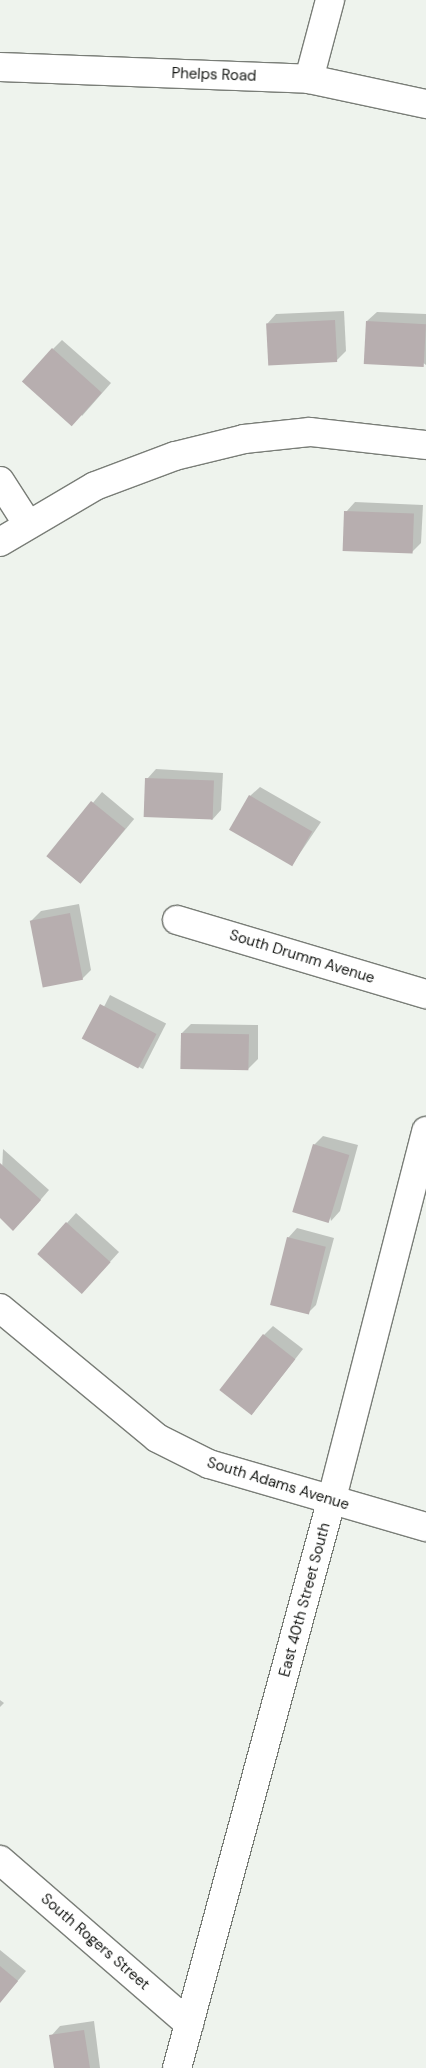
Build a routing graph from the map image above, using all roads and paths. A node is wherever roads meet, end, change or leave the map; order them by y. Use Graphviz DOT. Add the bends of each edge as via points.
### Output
graph roads {
  1 [pos="330,0"];
  2 [pos="0,67"];
  3 [pos="309,78"];
  4 [pos="426,104"];
  5 [pos="426,445"];
  6 [pos="0,481"];
  7 [pos="26,523"];
  8 [pos="0,542"];
  9 [pos="177,920"];
  10 [pos="426,994"];
  11 [pos="426,1131"];
  12 [pos="0,1308"];
  13 [pos="331,1502"];
  14 [pos="426,1527"];
  15 [pos="0,1860"];
  16 [pos="190,2024"];
  17 [pos="177,2068"];
  1 -- 3 [label="street"];
  2 -- 3 [label="street, Phelps Road"];
  3 -- 4 [label="street, Phelps Road"];
  5 -- 7 [label="street" via="310,432 244,439 175,456 95,486"];
  6 -- 7 [label="street"];
  7 -- 8 [label="street"];
  9 -- 10 [label="street, South Drumm Avenue"];
  11 -- 13 [label="street, East 40th Street South"];
  12 -- 13 [label="street, South Adams Avenue" via="157,1438 209,1464"];
  13 -- 14 [label="street, South Adams Avenue"];
  13 -- 16 [label="street, East 40th Street South"];
  15 -- 16 [label="street, South Rogers Street"];
  16 -- 17 [label="street, East 40th Street South"];
}
